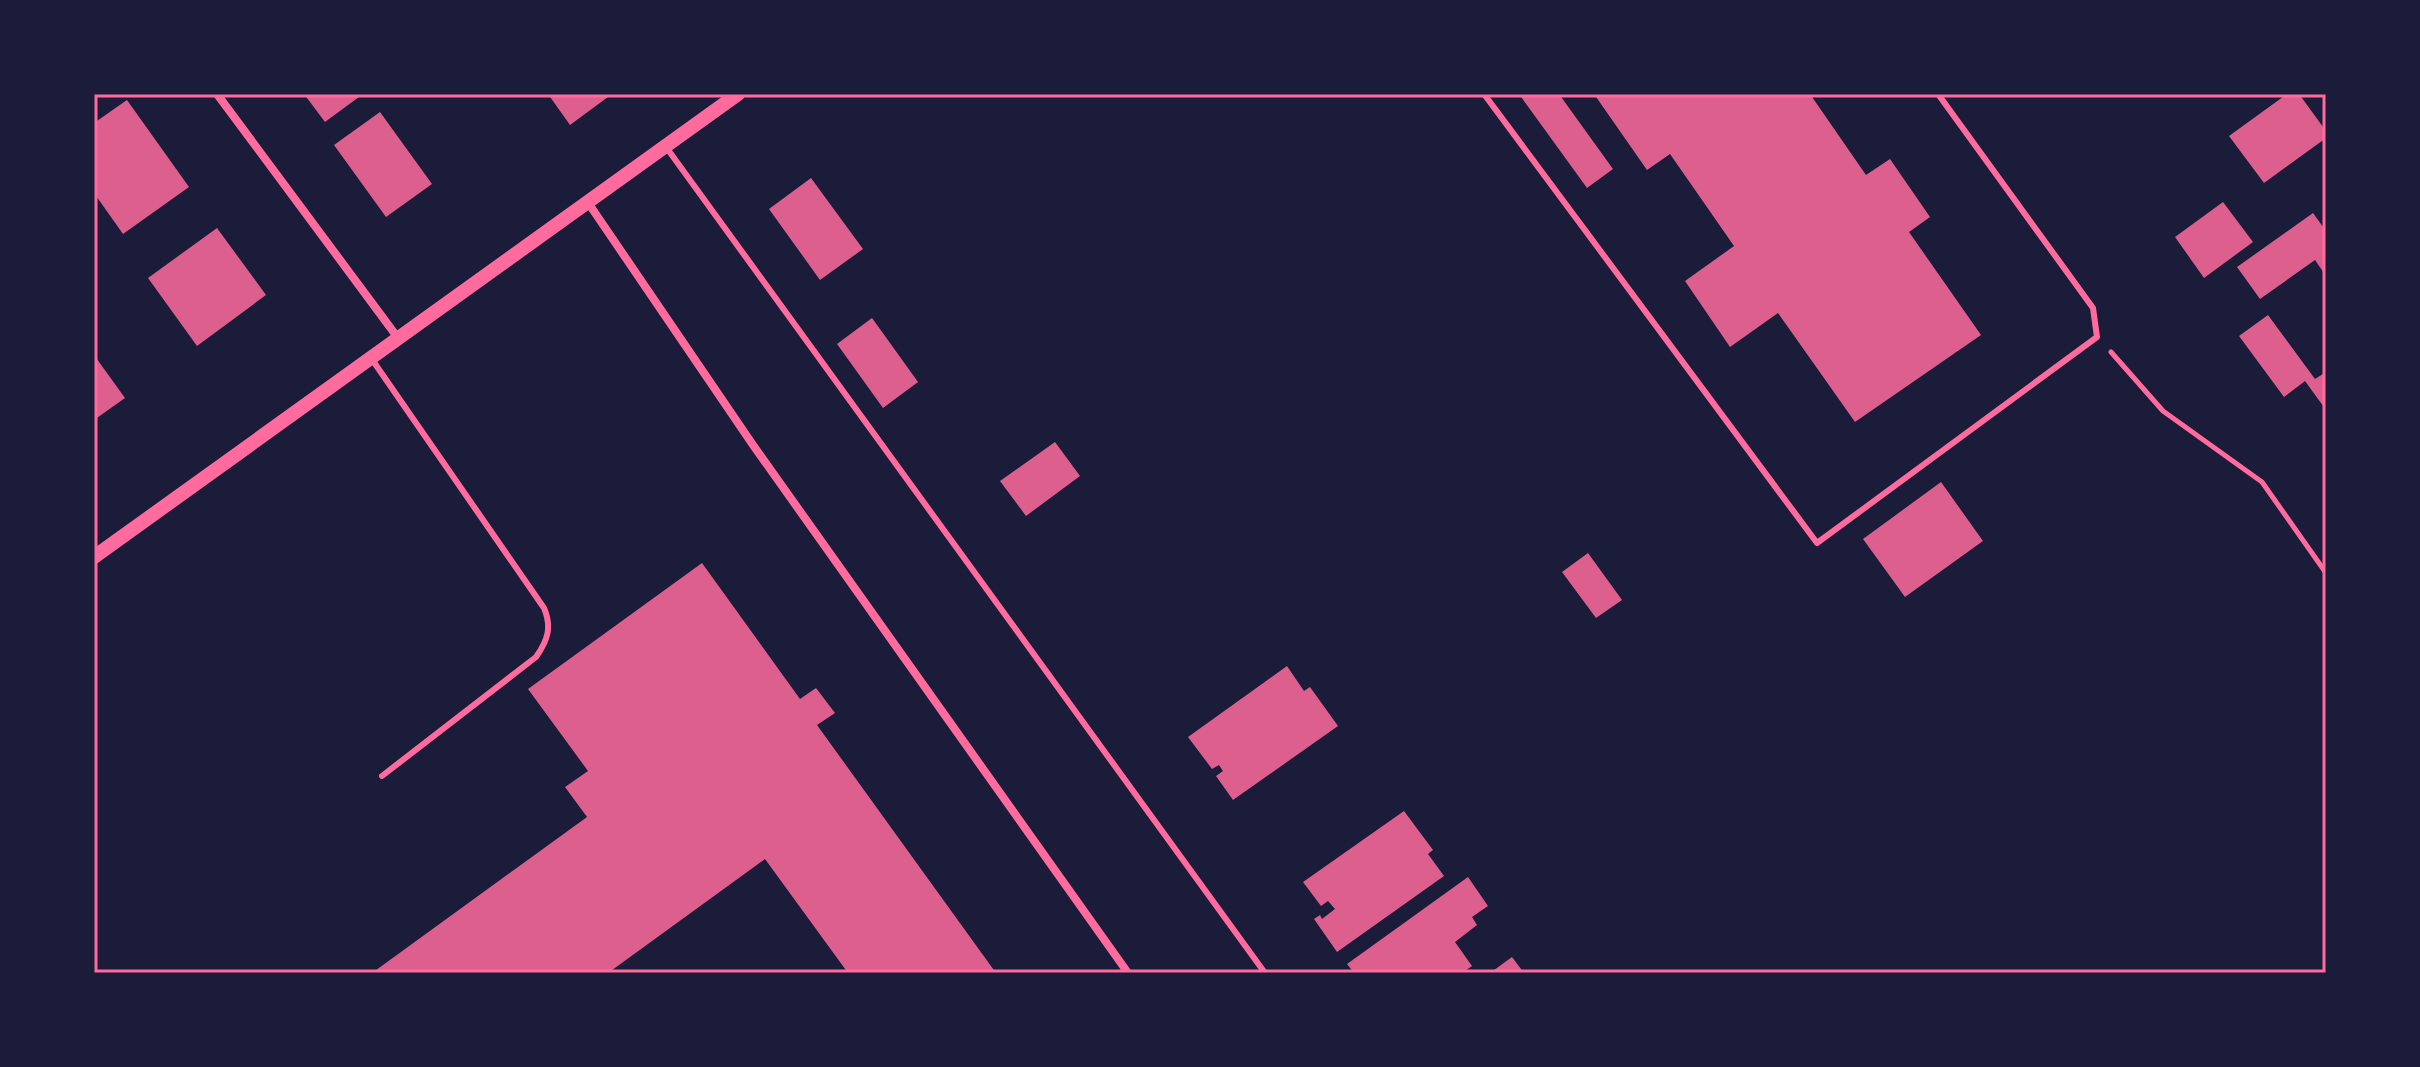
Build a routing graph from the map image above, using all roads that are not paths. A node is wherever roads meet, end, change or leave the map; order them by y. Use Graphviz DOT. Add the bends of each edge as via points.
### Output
graph roads {
  1 [pos="217,94"];
  2 [pos="1484,94"];
  3 [pos="1938,94"];
  4 [pos="731,96"];
  5 [pos="665,146"];
  6 [pos="589,204"];
  7 [pos="398,338"];
  8 [pos="371,358"];
  9 [pos="94,557"];
  10 [pos="382,776"];
  11 [pos="1128,973"];
  12 [pos="1265,973"];
  1 -- 7 [label="street"];
  2 -- 3 [label="lane" via="1817,543 2097,337 2093,308"];
  4 -- 5 [label="street"];
  5 -- 6 [label="street"];
  5 -- 12 [label="lane"];
  6 -- 7 [label="street"];
  6 -- 11 [label="street" via="753,445"];
  7 -- 8 [label="street"];
  8 -- 9 [label="street"];
  8 -- 10 [label="lane" via="550,622 536,657"];
}
